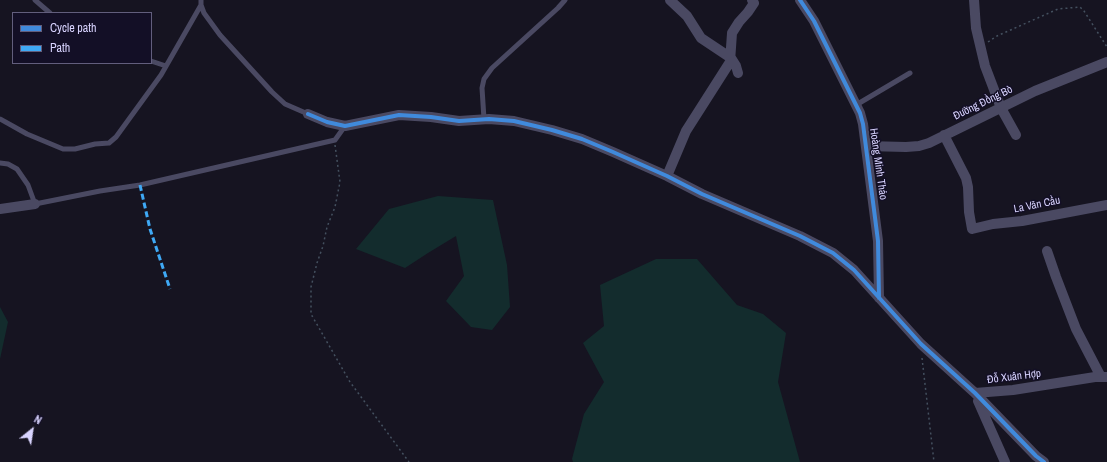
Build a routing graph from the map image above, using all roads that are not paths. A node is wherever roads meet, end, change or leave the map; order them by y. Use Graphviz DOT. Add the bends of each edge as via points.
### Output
graph roads {
  1 [pos="35,0"];
  2 [pos="565,0"];
  3 [pos="670,0"];
  4 [pos="752,0"];
  5 [pos="800,0"];
  6 [pos="974,0"];
  7 [pos="201,2"];
  8 [pos="49,12"];
  9 [pos="731,58"];
  10 [pos="152,60"];
  11 [pos="1107,62"];
  12 [pos="166,66"];
  13 [pos="738,73"];
  14 [pos="910,73"];
  15 [pos="856,105"];
  16 [pos="1001,108"];
  17 [pos="308,114"];
  18 [pos="0,119"];
  19 [pos="484,119"];
  20 [pos="345,126"];
  21 [pos="944,135"];
  22 [pos="1016,135"];
  23 [pos="866,146"];
  24 [pos="0,163"];
  25 [pos="667,176"];
  26 [pos="35,204"];
  27 [pos="1107,205"];
  28 [pos="0,209"];
  29 [pos="1047,252"];
  30 [pos="879,298"];
  31 [pos="1104,377"];
  32 [pos="975,393"];
  33 [pos="1005,462"];
  34 [pos="1044,462"];
  1 -- 8 [label="lane"];
  2 -- 19 [label="lane" via="492,68 484,79"];
  3 -- 9 [label="street" via="687,16 701,38"];
  4 -- 9 [label="street" via="754,3 732,33"];
  5 -- 15 [label="street, Hoàng Minh Thảo" via="814,21"];
  6 -- 16 [label="street" via="980,47"];
  7 -- 12 [label="lane"];
  7 -- 17 [label="lane" via="204,13 220,35 272,92 284,104"];
  9 -- 13 [label="street"];
  9 -- 25 [label="street" via="686,131"];
  10 -- 12 [label="lane"];
  11 -- 16 [label="street, Đường Đồng Bò" via="1035,91"];
  12 -- 18 [label="lane" via="116,137 109,143 63,149"];
  14 -- 15 [label="lane"];
  15 -- 23 [label="street, Hoàng Minh Thảo" via="863,124"];
  16 -- 21 [label="street, Đường Đồng Bò"];
  16 -- 22 [label="street"];
  17 -- 20 [label="street"];
  19 -- 20 [label="street" via="459,121 399,115"];
  19 -- 25 [label="street" via="514,121 582,139"];
  20 -- 26 [label="lane" via="335,140 140,185"];
  21 -- 23 [label="street, Đường Đồng Bò" via="919,146"];
  21 -- 27 [label="street, La Văn Cầu" via="966,178 972,229"];
  23 -- 30 [label="street, Hoàng Minh Thảo" via="878,241"];
  24 -- 26 [label="lane" via="17,169 28,185"];
  25 -- 30 [label="street" via="832,253 854,270"];
  26 -- 28 [label="street"];
  29 -- 31 [label="street" via="1076,329"];
  30 -- 32 [label="street" via="921,344"];
  31 -- 32 [label="street, Đỗ Xuân Hợp"];
  32 -- 33 [label="street, Đỗ Xuân Hợp"];
  32 -- 34 [label="street"];
}
